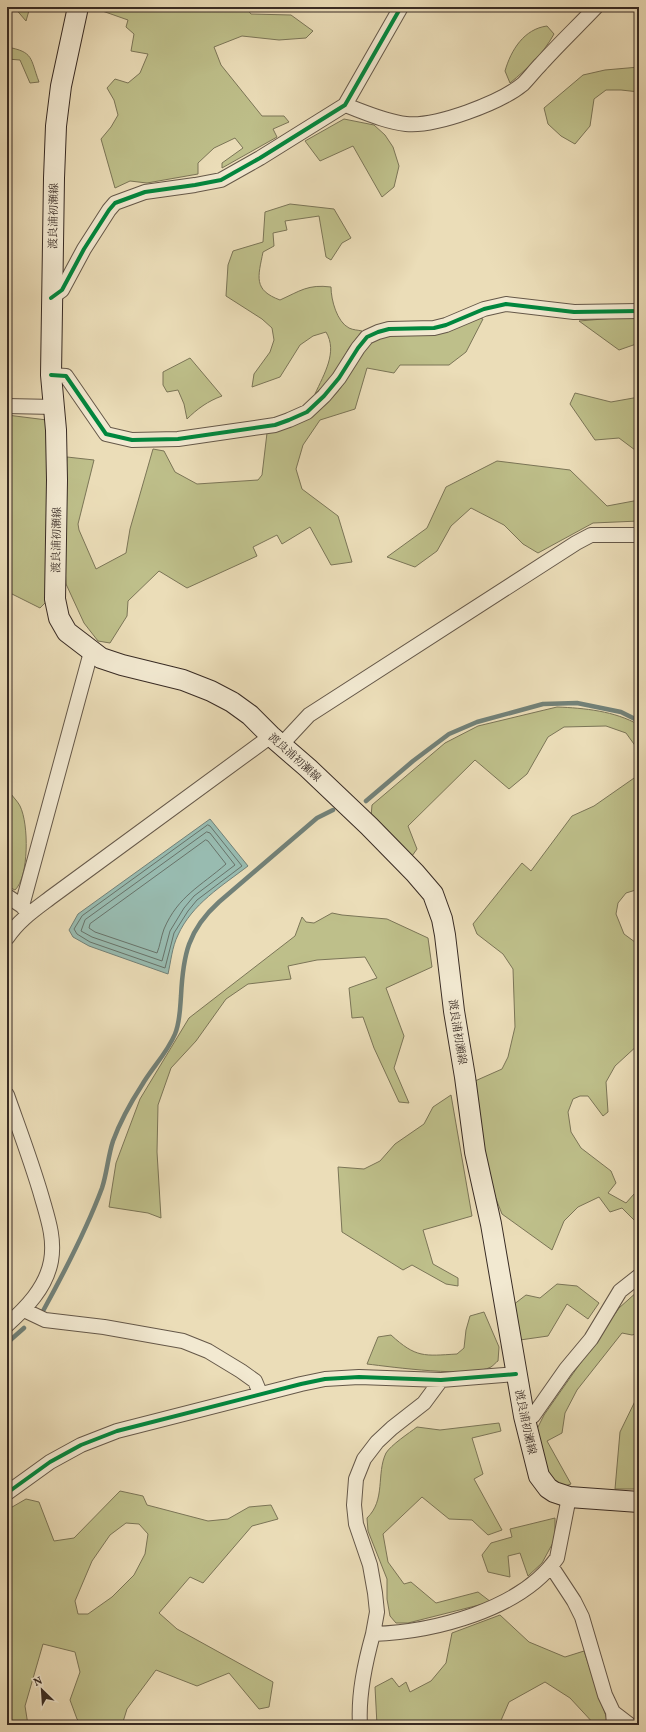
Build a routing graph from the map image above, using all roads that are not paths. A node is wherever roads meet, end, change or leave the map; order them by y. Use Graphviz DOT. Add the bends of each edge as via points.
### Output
graph roads {
  1 [pos="78,7"];
  2 [pos="401,7"];
  3 [pos="596,7"];
  4 [pos="345,105"];
  5 [pos="52,298"];
  6 [pos="639,311"];
  7 [pos="51,375"];
  8 [pos="7,406"];
  9 [pos="54,407"];
  10 [pos="639,535"];
  11 [pos="91,652"];
  12 [pos="276,740"];
  13 [pos="7,896"];
  14 [pos="26,910"];
  15 [pos="7,938"];
  16 [pos="7,1095"];
  17 [pos="639,1276"];
  18 [pos="24,1310"];
  19 [pos="7,1325"];
  20 [pos="516,1374"];
  21 [pos="441,1380"];
  22 [pos="260,1393"];
  23 [pos="524,1416"];
  24 [pos="7,1493"];
  25 [pos="569,1497"];
  26 [pos="639,1502"];
  27 [pos="551,1566"];
  28 [pos="373,1634"];
  29 [pos="613,1719"];
  30 [pos="360,1725"];
  31 [pos="630,1725"];
  1 -- 5 [label="main road, 渡良浦初瀬線" via="61,86 56,126"];
  2 -- 4 [label="street"];
  3 -- 4 [label="street" via="523,84 480,107 437,122 405,124"];
  4 -- 5 [label="street" via="221,180 145,192 115,203 84,249 62,290"];
  5 -- 7 [label="main road, 渡良浦初瀬線"];
  6 -- 7 [label="street" via="574,312 506,304 484,309 434,328 389,329 367,337 339,378 307,412 275,425 178,439 132,440 106,434 66,376"];
  7 -- 9 [label="main road, 渡良浦初瀬線"];
  8 -- 9 [label="street"];
  9 -- 11 [label="main road, 渡良浦初瀬線" via="57,480 55,599 59,618 66,632"];
  10 -- 12 [label="street" via="591,535 576,543"];
  11 -- 12 [label="main road, 渡良浦初瀬線" via="122,665 183,680 211,691 250,715"];
  11 -- 14 [label="street"];
  12 -- 14 [label="street"];
  12 -- 20 [label="main road, 渡良浦初瀬線" via="369,826 415,873 433,894 439,909 445,935 475,1152 491,1224"];
  13 -- 14 [label="street"];
  14 -- 15 [label="street"];
  16 -- 18 [label="street" via="34,1172 50,1229 52,1247 45,1277 36,1295"];
  17 -- 23 [label="street" via="620,1291 591,1339 533,1416"];
  18 -- 19 [label="street"];
  18 -- 22 [label="street" via="45,1320 184,1341 241,1371 255,1381"];
  20 -- 21 [label="street"];
  20 -- 23 [label="main road, 渡良浦初瀬線"];
  21 -- 22 [label="street" via="359,1377 325,1379"];
  21 -- 28 [label="street" via="424,1403 376,1442 364,1459 356,1479 356,1524 370,1566 375,1593 377,1612"];
  22 -- 24 [label="street" via="110,1434 82,1445 50,1462"];
  23 -- 25 [label="main road, 渡良浦初瀬線" via="539,1476 548,1488"];
  25 -- 26 [label="main road, 渡良浦初瀬線"];
  25 -- 27 [label="street" via="557,1558"];
  27 -- 28 [label="street" via="528,1588 480,1612 396,1633"];
  27 -- 29 [label="street" via="582,1617"];
  28 -- 30 [label="street" via="365,1665 359,1712"];
  29 -- 31 [label="street"];
}
